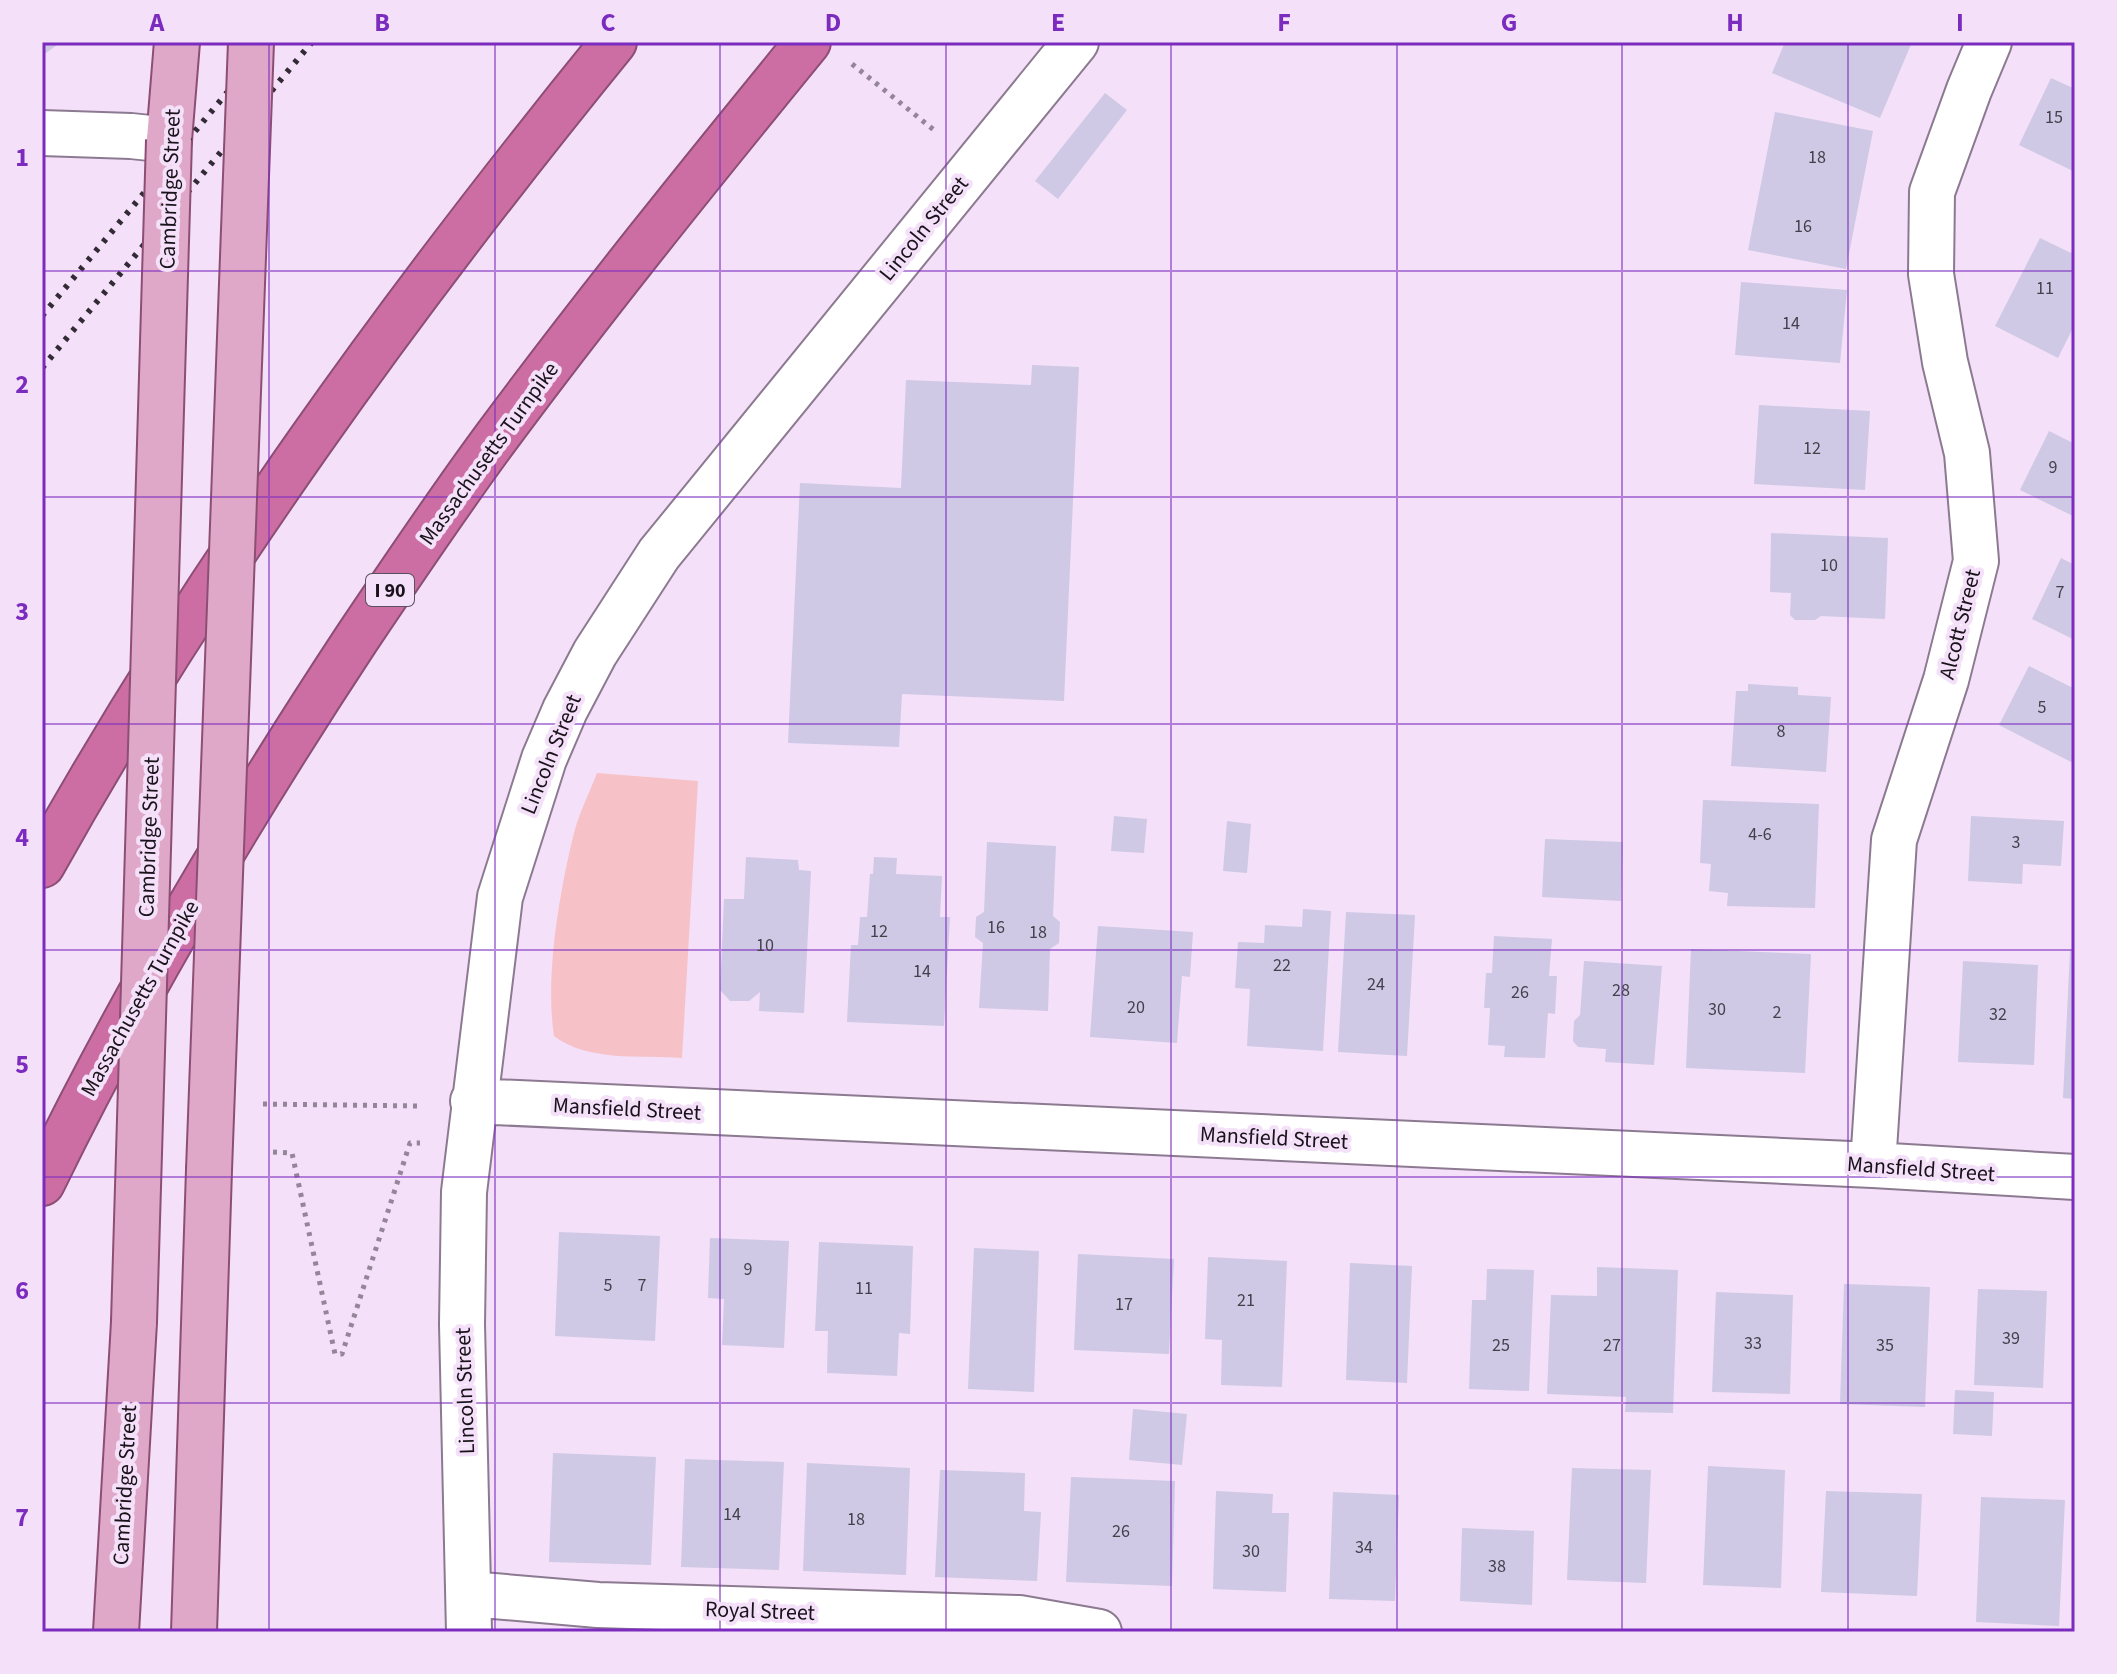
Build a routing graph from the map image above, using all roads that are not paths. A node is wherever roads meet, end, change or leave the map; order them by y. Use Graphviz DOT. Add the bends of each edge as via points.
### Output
graph roads {
  1 [pos="177,42"];
  2 [pos="251,42"];
  3 [pos="614,42"];
  4 [pos="808,42"];
  5 [pos="1076,42"];
  6 [pos="1989,42"];
  7 [pos="42,133"];
  8 [pos="150,138"];
  9 [pos="42,865"];
  10 [pos="473,1101"];
  11 [pos="1873,1165"];
  12 [pos="2075,1177"];
  13 [pos="42,1183"];
  14 [pos="469,1613"];
  15 [pos="116,1632"];
  16 [pos="194,1632"];
  17 [pos="1099,1632"];
  1 -- 8 [label="main road, Cambridge Street" via="173,90"];
  2 -- 16 [label="main road, bridge"];
  3 -- 9 [label="highway" via="412,300 289,471 180,634"];
  4 -- 13 [label="highway, Massachusetts Turnpike / I 90" via="493,441 376,610 157,959"];
  5 -- 10 [label="street, Lincoln Street" via="684,521 595,653 544,759 500,897"];
  6 -- 11 [label="street, Alcott Street" via="1932,192 1931,274 1967,453 1976,561 1946,680 1894,840"];
  7 -- 8 [label="street"];
  8 -- 15 [label="main road, Cambridge Street, bridge" via="134,1322"];
  10 -- 11 [label="street, Mansfield Street"];
  10 -- 14 [label="street, Lincoln Street" via="462,1277"];
  11 -- 12 [label="street, Mansfield Street"];
  14 -- 17 [label="street, Royal Street" via="598,1605 1019,1618"];
}
